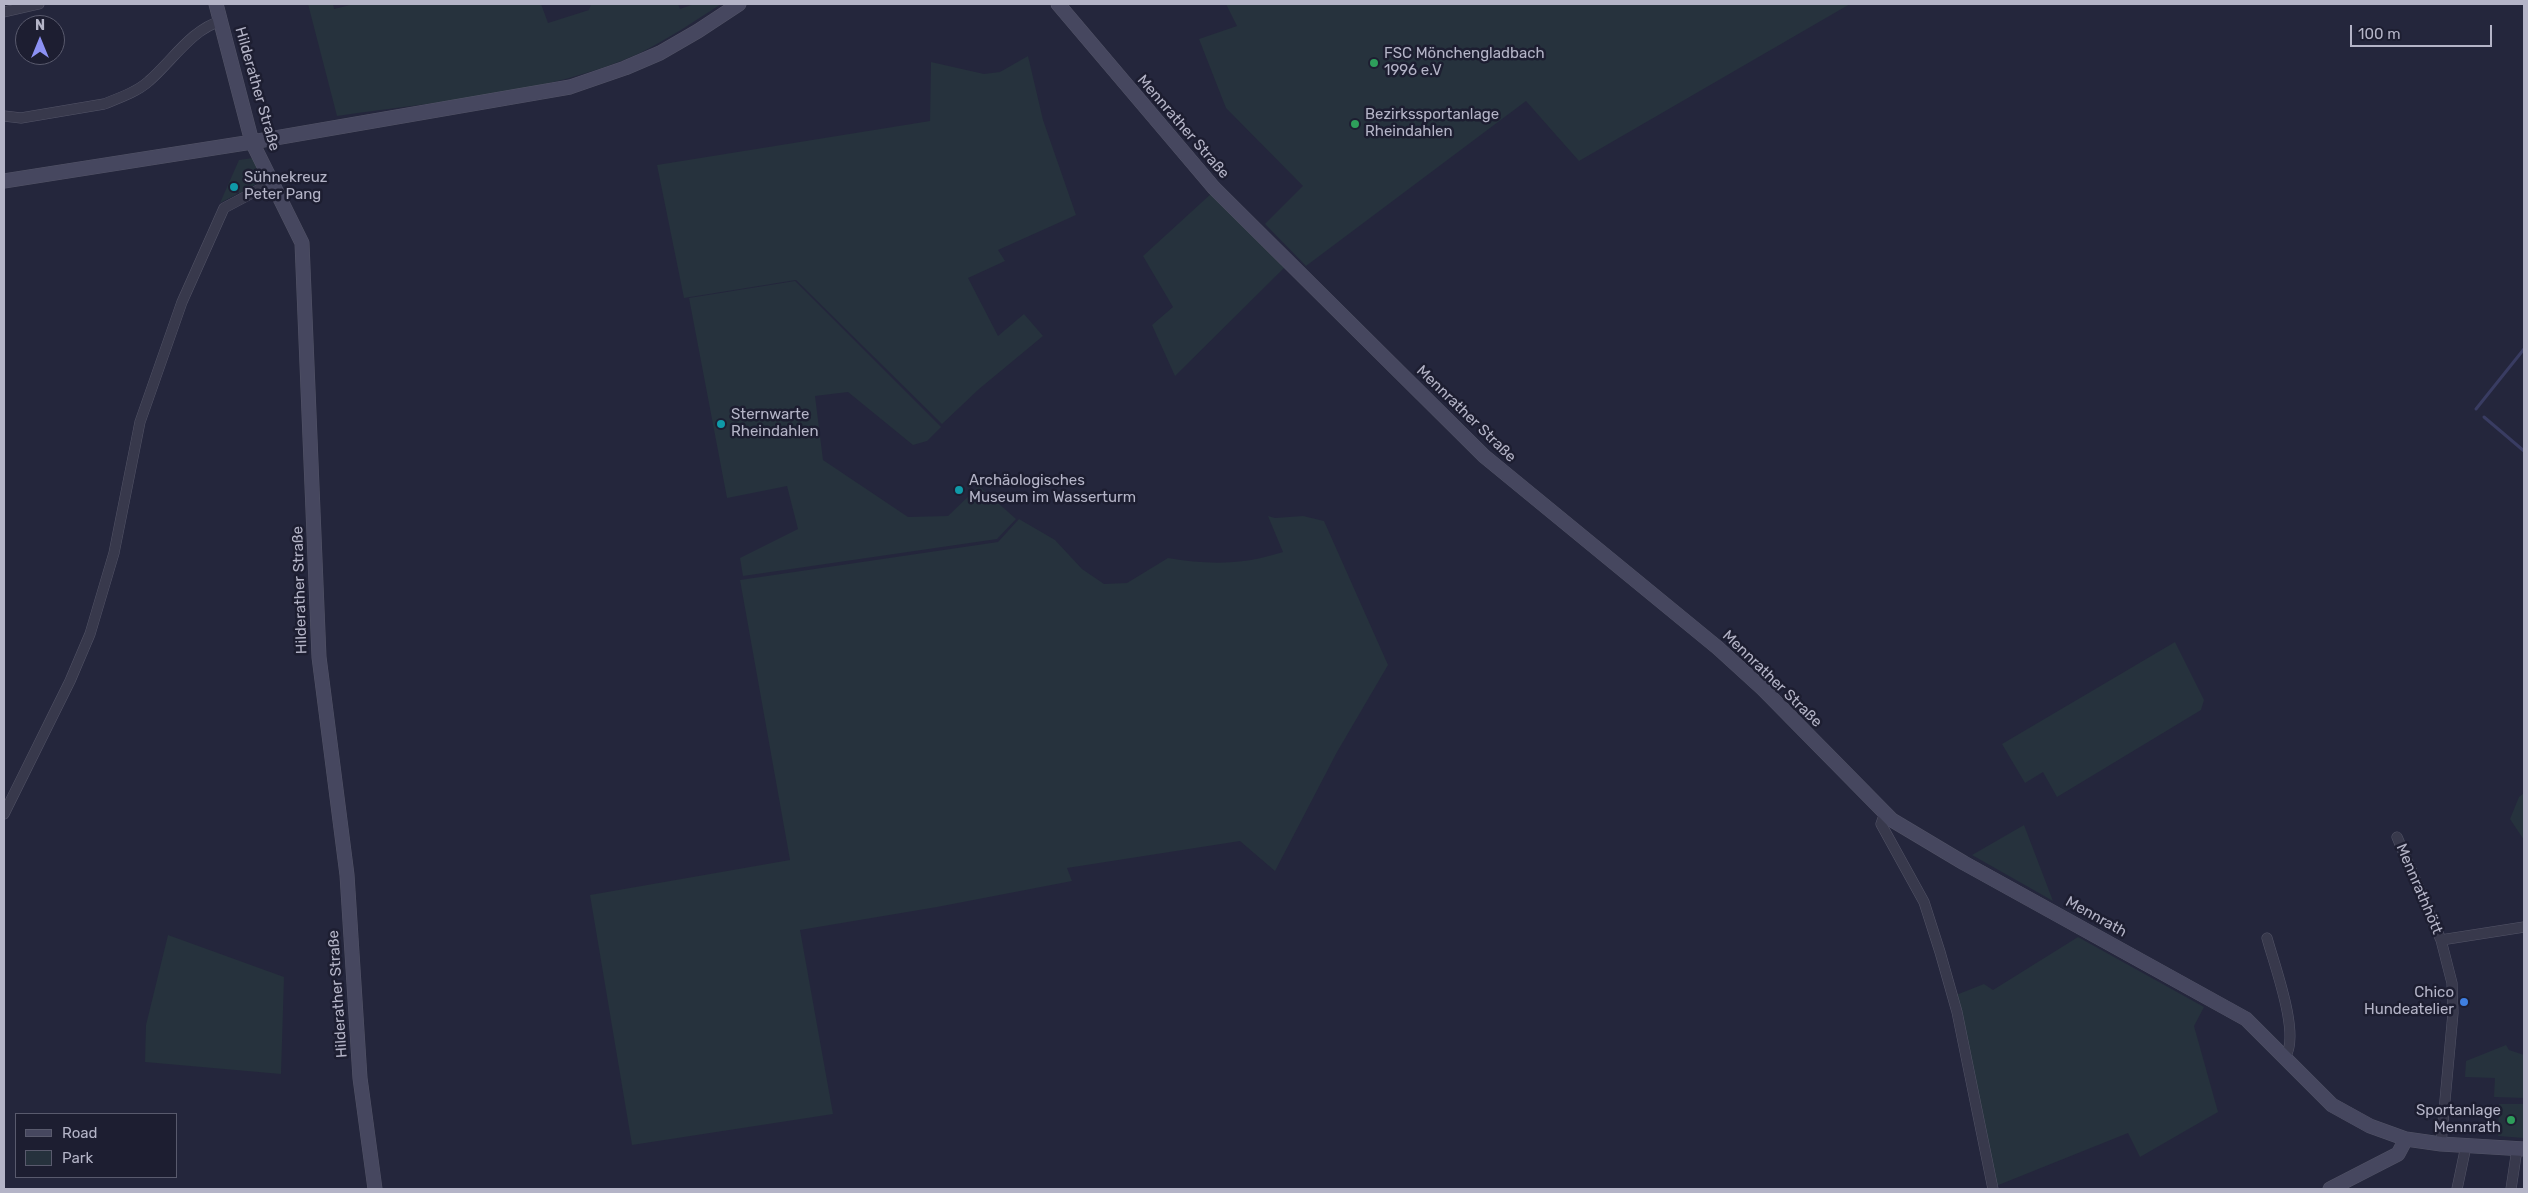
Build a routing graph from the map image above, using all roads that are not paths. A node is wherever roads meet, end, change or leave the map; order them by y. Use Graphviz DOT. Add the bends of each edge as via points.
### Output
graph roads {
  1 [pos="39,4"];
  2 [pos="216,4"];
  3 [pos="739,4"];
  4 [pos="1058,4"];
  5 [pos="4,12"];
  6 [pos="221,21"];
  7 [pos="4,116"];
  8 [pos="252,142"];
  9 [pos="4,181"];
  10 [pos="271,183"];
  11 [pos="1885,813"];
  12 [pos="4,814"];
  13 [pos="2397,837"];
  14 [pos="2524,927"];
  15 [pos="2267,938"];
  16 [pos="2441,940"];
  17 [pos="2285,1057"];
  18 [pos="2406,1139"];
  19 [pos="2441,1144"];
  20 [pos="2466,1146"];
  21 [pos="2521,1149"];
  22 [pos="375,1189"];
  23 [pos="1993,1189"];
  24 [pos="2330,1189"];
  25 [pos="2457,1189"];
  26 [pos="2511,1189"];
  1 -- 5 [label="street"];
  2 -- 6 [label="main road, Hilderather Straße"];
  3 -- 8 [label="main road" via="660,53 570,87"];
  4 -- 11 [label="main road, Mennrather Straße" via="1214,188 1484,456 1763,688"];
  6 -- 7 [label="street" via="207,25 148,83 116,100 21,118"];
  6 -- 8 [label="main road, Hilderather Straße"];
  8 -- 9 [label="main road"];
  8 -- 10 [label="main road, Hilderather Straße"];
  10 -- 12 [label="street" via="224,208 182,302 140,422 114,553 90,634"];
  10 -- 22 [label="main road, Hilderather Straße" via="302,242 304,259 319,657 347,875 360,1078"];
  11 -- 17 [label="main road, Mennrath" via="1936,847 2246,1019"];
  11 -- 23 [label="street" via="1881,824 1924,902 1940,952 1957,1012"];
  13 -- 16 [label="street, Mennrathhött"];
  14 -- 16 [label="street, Mennrathhött"];
  15 -- 17 [label="street" via="2290,1024 2290,1051"];
  16 -- 19 [label="street, Mennrathhött" via="2452,983 2453,1013"];
  17 -- 18 [label="main road, Mennrath" via="2332,1105 2370,1126"];
  18 -- 19 [label="main road, Mennrath"];
  18 -- 24 [label="main road" via="2398,1154"];
  19 -- 20 [label="main road, Mennrath"];
  20 -- 21 [label="main road, Mennrath"];
  20 -- 25 [label="street"];
  21 -- 26 [label="street, Mennrath"];
}
